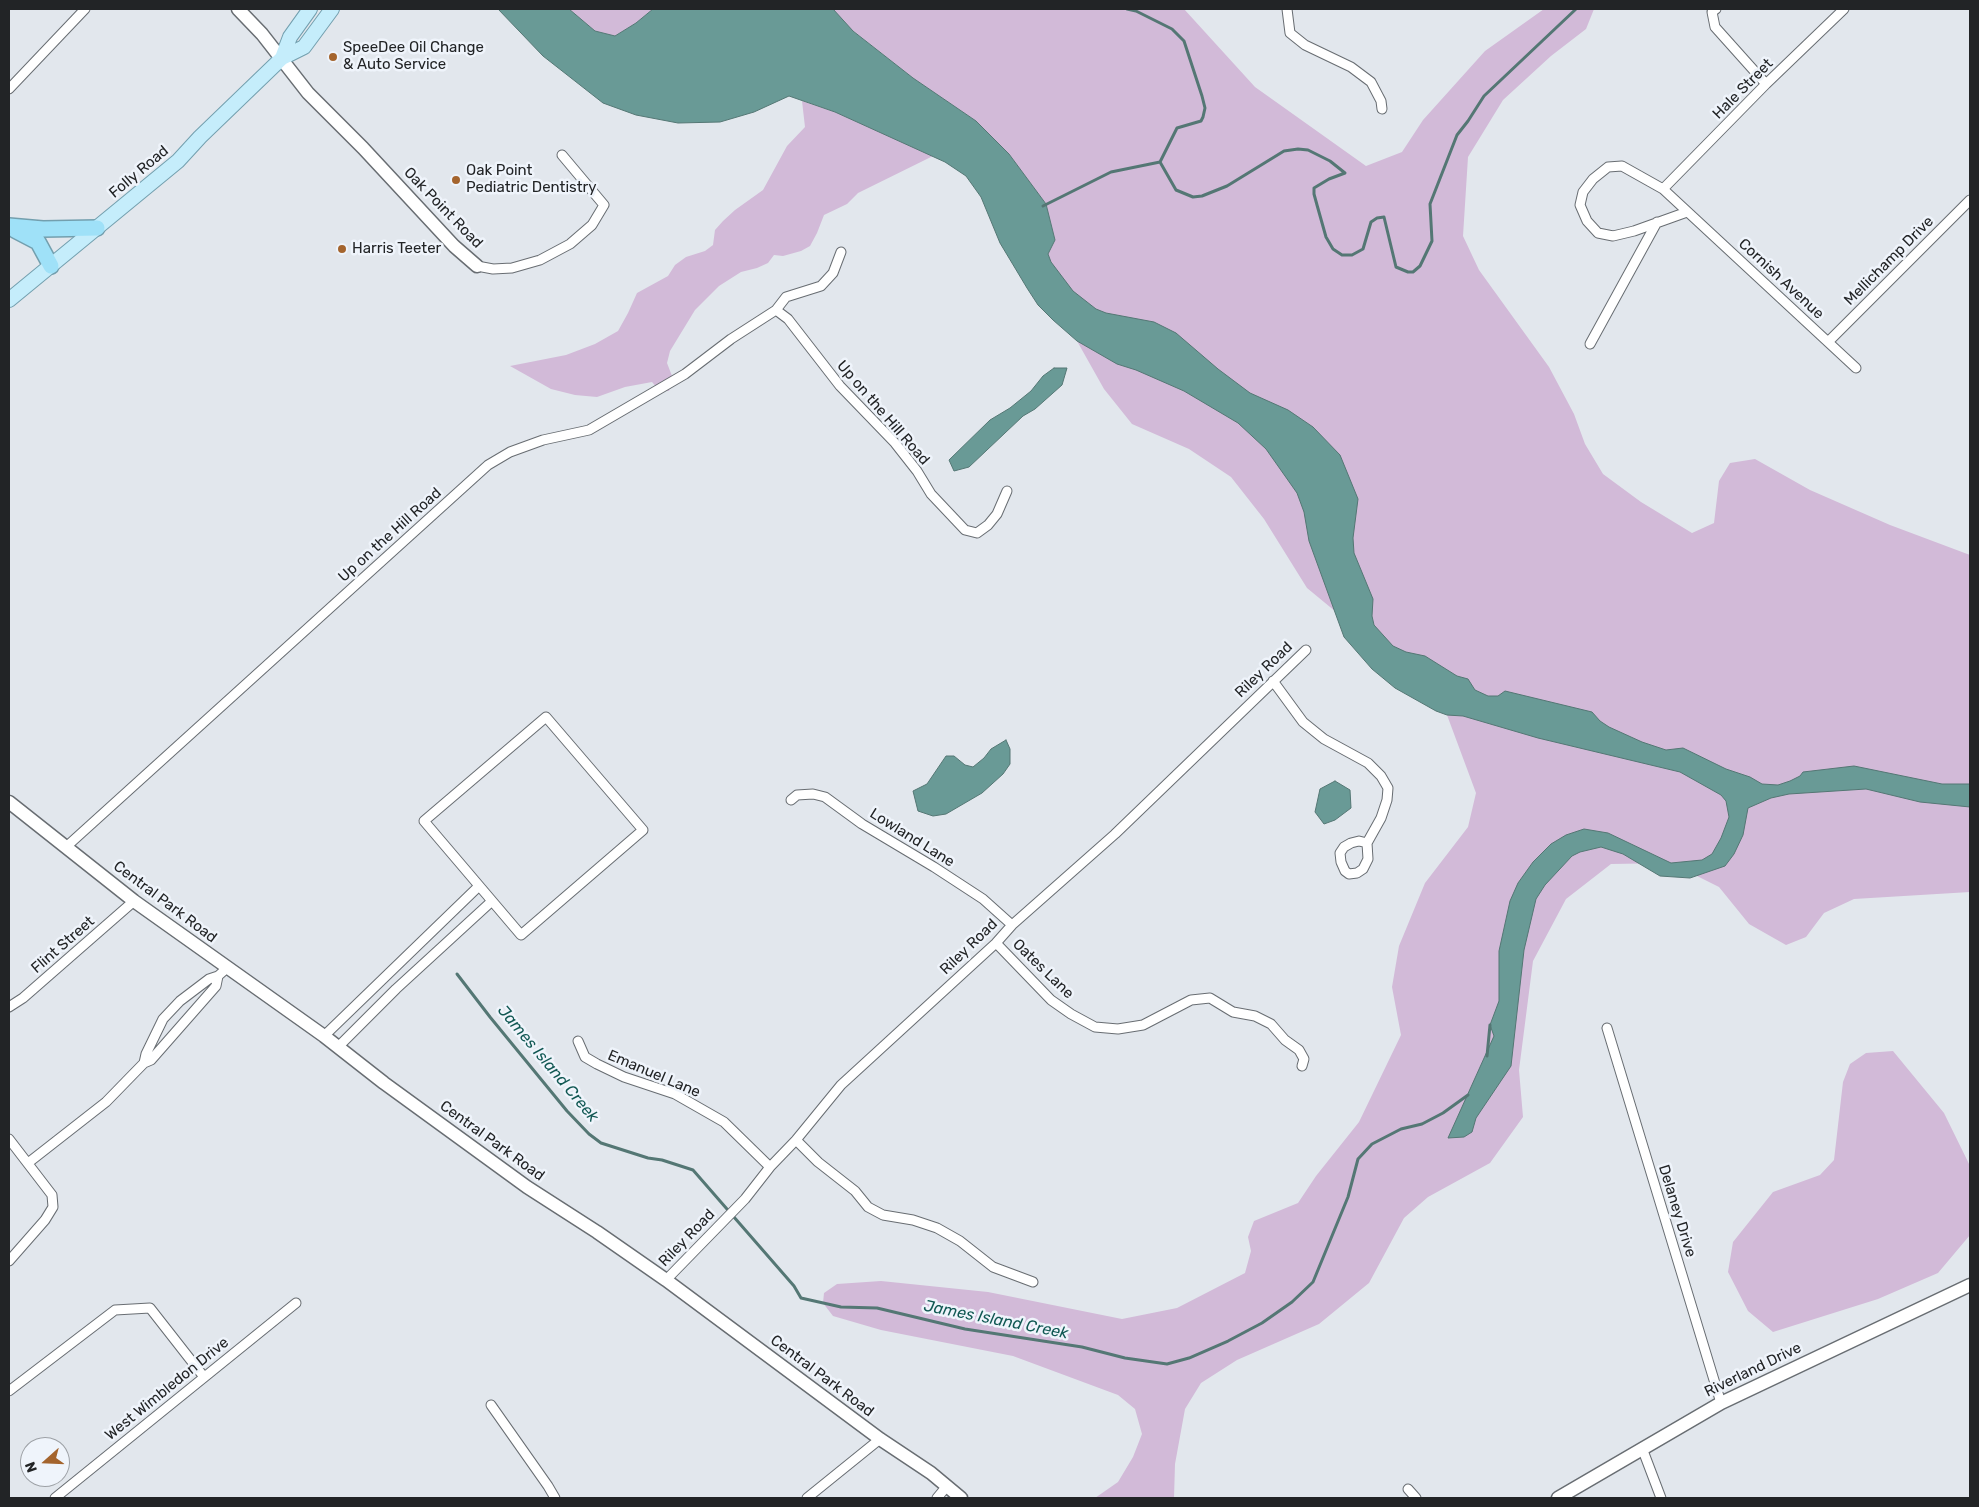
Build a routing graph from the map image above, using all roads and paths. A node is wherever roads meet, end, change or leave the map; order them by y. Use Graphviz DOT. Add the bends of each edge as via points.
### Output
graph roads {
  1 [pos="85,9"];
  2 [pos="238,9"];
  3 [pos="310,9"];
  4 [pos="332,9"];
  5 [pos="1287,9"];
  6 [pos="1716,9"];
  7 [pos="1844,9"];
  8 [pos="282,58"];
  9 [pos="1766,84"];
  10 [pos="9,89"];
  11 [pos="1382,109"];
  12 [pos="562,155"];
  13 [pos="1663,189"];
  14 [pos="1970,200"];
  15 [pos="1686,212"];
  16 [pos="1657,222"];
  17 [pos="9,226"];
  18 [pos="98,228"];
  19 [pos="841,252"];
  20 [pos="51,266"];
  21 [pos="477,266"];
  22 [pos="9,300"];
  23 [pos="776,310"];
  24 [pos="1828,342"];
  25 [pos="1590,344"];
  26 [pos="1856,368"];
  27 [pos="1007,491"];
  28 [pos="1306,650"];
  29 [pos="1273,681"];
  30 [pos="790,800"];
  31 [pos="9,802"];
  32 [pos="1367,843"];
  33 [pos="66,846"];
  34 [pos="479,886"];
  35 [pos="134,901"];
  36 [pos="492,902"];
  37 [pos="1012,925"];
  38 [pos="996,942"];
  39 [pos="223,972"];
  40 [pos="9,1007"];
  41 [pos="1607,1028"];
  42 [pos="324,1036"];
  43 [pos="578,1041"];
  44 [pos="338,1047"];
  45 [pos="144,1063"];
  46 [pos="1302,1066"];
  47 [pos="9,1139"];
  48 [pos="796,1140"];
  49 [pos="28,1163"];
  50 [pos="770,1167"];
  51 [pos="9,1261"];
  52 [pos="666,1280"];
  53 [pos="1033,1282"];
  54 [pos="1970,1285"];
  55 [pos="296,1303"];
  56 [pos="204,1377"];
  57 [pos="9,1391"];
  58 [pos="1721,1403"];
  59 [pos="491,1405"];
  60 [pos="880,1440"];
  61 [pos="1642,1448"];
  62 [pos="947,1486"];
  63 [pos="1408,1489"];
  64 [pos="55,1498"];
  65 [pos="555,1498"];
  66 [pos="807,1498"];
  67 [pos="937,1498"];
  68 [pos="961,1498"];
  69 [pos="1416,1498"];
  70 [pos="1558,1498"];
  71 [pos="1661,1498"];
  1 -- 10 [label="street"];
  2 -- 8 [label="street, Oak Point Road"];
  3 -- 8 [label="main road, Folly Road" via="290,36"];
  4 -- 8 [label="main road, Folly Road" via="304,47"];
  5 -- 11 [label="street" via="1290,33 1305,45 1351,67 1371,82"];
  6 -- 9 [label="street" via="1712,12 1714,27"];
  7 -- 9 [label="street, Hale Street"];
  8 -- 18 [label="main road, Folly Road" via="178,161"];
  8 -- 21 [label="street, Oak Point Road" via="308,93"];
  9 -- 13 [label="street, Hale Street"];
  12 -- 21 [label="street, Oak Point Road" via="604,205 592,226 570,244 540,260 512,268"];
  13 -- 15 [label="street, Cornish Avenue"];
  13 -- 16 [label="street, Cornish Avenue" via="1622,166 1608,168 1583,192 1580,205 1587,221 1598,233 1613,236"];
  14 -- 24 [label="street, Mellichamp Drive"];
  15 -- 16 [label="street, Cornish Avenue"];
  15 -- 24 [label="street, Cornish Avenue"];
  16 -- 25 [label="street"];
  17 -- 18 [label="highway"];
  17 -- 20 [label="highway" via="38,242"];
  18 -- 20 [label="main road, Folly Road"];
  19 -- 23 [label="street, Up on the Hill Road" via="833,273 821,286 786,298"];
  20 -- 22 [label="main road, Folly Road"];
  23 -- 27 [label="street, Up on the Hill Road" via="788,319 840,386 895,443 931,494 965,530 976,533 988,525"];
  23 -- 33 [label="street, Up on the Hill Road" via="689,372 608,420 589,430 543,440 510,452 488,465"];
  24 -- 26 [label="street, Cornish Avenue"];
  28 -- 29 [label="street, Riley Road"];
  29 -- 32 [label="street" via="1303,722 1324,739 1368,763 1388,788 1381,818"];
  29 -- 37 [label="street, Riley Road" via="1115,834"];
  30 -- 37 [label="street, Lowland Lane" via="813,794 825,797 983,900"];
  31 -- 33 [label="street, Central Park Road"];
  33 -- 35 [label="street, Central Park Road"];
  34 -- 36 [label="street"];
  34 -- 36 [label="street" via="424,821 546,716 642,830 521,935"];
  34 -- 42 [label="street"];
  35 -- 39 [label="street, Central Park Road"];
  35 -- 40 [label="street, Flint Street"];
  36 -- 44 [label="street"];
  37 -- 38 [label="street, Riley Road"];
  38 -- 46 [label="street, Oates Lane" via="1051,1000 1095,1027 1118,1029 1143,1025 1191,1000 1210,998 1233,1012 1255,1016 1271,1024 1299,1050 1304,1059"];
  38 -- 48 [label="street, Riley Road" via="841,1085"];
  39 -- 42 [label="street, Central Park Road"];
  39 -- 45 [label="street" via="216,986 151,1060"];
  39 -- 45 [label="street" via="208,979 163,1019"];
  41 -- 58 [label="street, Delaney Drive"];
  42 -- 44 [label="street, Central Park Road"];
  43 -- 50 [label="street, Emanuel Lane" via="586,1057 597,1064 624,1078 676,1094 724,1122"];
  44 -- 52 [label="street, Central Park Road" via="512,1176"];
  45 -- 49 [label="street" via="106,1102"];
  47 -- 49 [label="street"];
  48 -- 50 [label="street, Riley Road"];
  48 -- 53 [label="street" via="855,1191 868,1207 883,1215 937,1228 960,1241 993,1268"];
  49 -- 51 [label="street" via="52,1196 53,1208"];
  50 -- 52 [label="street, Riley Road" via="745,1199"];
  52 -- 60 [label="street, Central Park Road"];
  54 -- 58 [label="street, Riverland Drive"];
  55 -- 56 [label="street, West Wimbledon Drive"];
  56 -- 57 [label="street" via="150,1308 115,1310"];
  56 -- 64 [label="street, West Wimbledon Drive"];
  58 -- 61 [label="street, Riverland Drive"];
  59 -- 65 [label="street"];
  60 -- 62 [label="street, Central Park Road"];
  60 -- 66 [label="street"];
  61 -- 70 [label="street, Riverland Drive"];
  61 -- 71 [label="street"];
  62 -- 67 [label="street"];
  62 -- 68 [label="street, Central Park Road"];
  63 -- 69 [label="street"];
}
